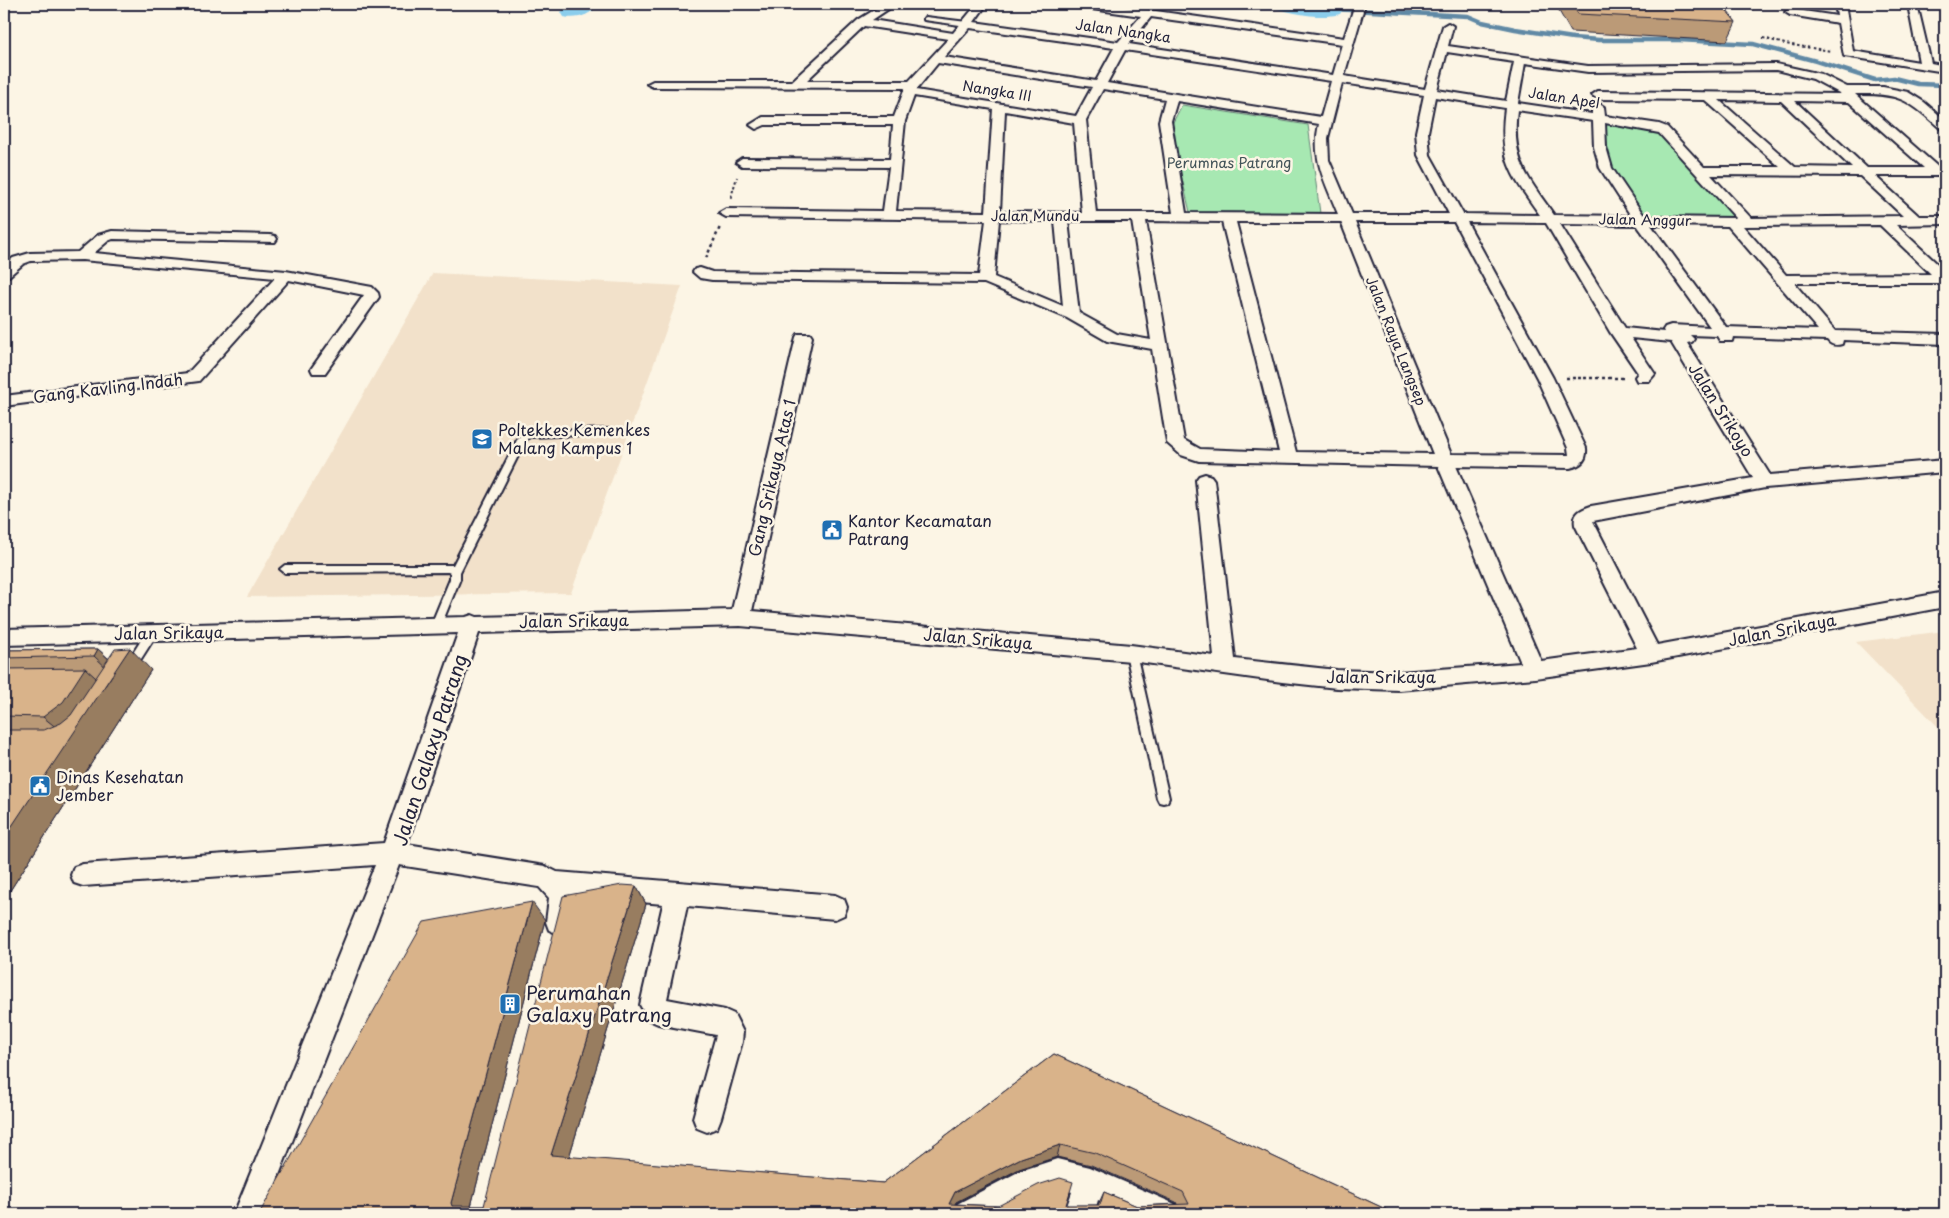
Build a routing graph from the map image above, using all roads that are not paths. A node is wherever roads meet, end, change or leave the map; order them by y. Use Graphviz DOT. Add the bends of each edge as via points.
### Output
graph roads {
  1 [pos="891,4"];
  2 [pos="982,4"];
  3 [pos="1078,4"];
  4 [pos="1360,4"];
  5 [pos="1914,10"];
  6 [pos="1790,12"];
  7 [pos="1148,13"];
  8 [pos="926,19"];
  9 [pos="862,22"];
  10 [pos="967,24"];
  11 [pos="1448,26"];
  12 [pos="956,37"];
  13 [pos="1348,42"];
  14 [pos="1121,46"];
  15 [pos="1442,48"];
  16 [pos="936,59"];
  17 [pos="1520,60"];
  18 [pos="1926,66"];
  19 [pos="1945,70"];
  20 [pos="1338,80"];
  21 [pos="1593,82"];
  22 [pos="653,84"];
  23 [pos="796,84"];
  24 [pos="1098,85"];
  25 [pos="910,89"];
  26 [pos="1430,93"];
  27 [pos="1848,95"];
  28 [pos="1172,96"];
  29 [pos="1783,96"];
  30 [pos="1709,97"];
  31 [pos="1646,104"];
  32 [pos="1512,105"];
  33 [pos="999,107"];
  34 [pos="1599,118"];
  35 [pos="1080,120"];
  36 [pos="899,121"];
  37 [pos="1326,121"];
  38 [pos="756,125"];
  39 [pos="1945,126"];
  40 [pos="1660,129"];
  41 [pos="742,162"];
  42 [pos="896,163"];
  43 [pos="1700,170"];
  44 [pos="1790,170"];
  45 [pos="1862,170"];
  46 [pos="1940,172"];
  47 [pos="726,213"];
  48 [pos="889,214"];
  49 [pos="993,216"];
  50 [pos="1089,216"];
  51 [pos="1138,216"];
  52 [pos="1180,216"];
  53 [pos="1061,217"];
  54 [pos="1345,217"];
  55 [pos="1228,218"];
  56 [pos="1456,218"];
  57 [pos="1550,220"];
  58 [pos="1882,220"];
  59 [pos="1915,220"];
  60 [pos="1945,220"];
  61 [pos="1641,221"];
  62 [pos="1739,221"];
  63 [pos="270,239"];
  64 [pos="82,256"];
  65 [pos="700,272"];
  66 [pos="4,273"];
  67 [pos="286,275"];
  68 [pos="986,279"];
  69 [pos="1783,279"];
  70 [pos="1944,279"];
  71 [pos="1072,315"];
  72 [pos="1618,332"];
  73 [pos="1832,336"];
  74 [pos="804,337"];
  75 [pos="1725,337"];
  76 [pos="1676,338"];
  77 [pos="1945,339"];
  78 [pos="1160,346"];
  79 [pos="1843,348"];
  80 [pos="1945,348"];
  81 [pos="319,369"];
  82 [pos="1643,378"];
  83 [pos="4,400"];
  84 [pos="610,432"];
  85 [pos="1289,458"];
  86 [pos="1445,461"];
  87 [pos="1945,466"];
  88 [pos="1205,480"];
  89 [pos="1765,482"];
  90 [pos="284,569"];
  91 [pos="455,572"];
  92 [pos="1945,600"];
  93 [pos="740,618"];
  94 [pos="472,623"];
  95 [pos="436,625"];
  96 [pos="151,634"];
  97 [pos="4,637"];
  98 [pos="1131,653"];
  99 [pos="1651,654"];
  100 [pos="1225,666"];
  101 [pos="1535,670"];
  102 [pos="125,675"];
  103 [pos="1162,798"];
  104 [pos="392,853"];
  105 [pos="83,875"];
  106 [pos="553,883"];
  107 [pos="677,895"];
  108 [pos="836,907"];
  109 [pos="552,948"];
  110 [pos="707,1118"];
  111 [pos="1090,1182"];
  112 [pos="249,1214"];
  113 [pos="967,1214"];
  114 [pos="1079,1214"];
  115 [pos="1164,1214"];
  1 -- 9 [label="street"];
  2 -- 10 [label="street"];
  3 -- 7 [label="street, Jalan Nangka"];
  4 -- 13 [label="street, Jalan Raya Langsep"];
  5 -- 18 [label="street"];
  6 -- 18 [label="street" via="1841,15 1848,54"];
  7 -- 13 [label="street, Jalan Nangka"];
  7 -- 14 [label="street"];
  8 -- 10 [label="lane"];
  9 -- 12 [label="street"];
  9 -- 23 [label="street"];
  10 -- 12 [label="street"];
  10 -- 14 [label="street, Jalan Nangka"];
  11 -- 15 [label="street"];
  12 -- 16 [label="street"];
  13 -- 20 [label="street, Jalan Raya Langsep"];
  14 -- 20 [label="street, Jalan Nangka"];
  14 -- 24 [label="street"];
  15 -- 17 [label="street"];
  15 -- 26 [label="street"];
  16 -- 24 [label="street"];
  16 -- 25 [label="street"];
  17 -- 21 [label="street"];
  17 -- 32 [label="street"];
  18 -- 19 [label="street"];
  20 -- 26 [label="street, Jalan Apel"];
  20 -- 37 [label="street, Jalan Raya Langsep"];
  21 -- 27 [label="street" via="1770,66 1830,82"];
  21 -- 31 [label="street"];
  21 -- 34 [label="street"];
  22 -- 23 [label="street, Nangka III"];
  23 -- 25 [label="street, Nangka III"];
  24 -- 28 [label="street"];
  24 -- 35 [label="street"];
  25 -- 33 [label="street, Nangka III"];
  25 -- 36 [label="street"];
  26 -- 32 [label="street, Jalan Apel"];
  26 -- 56 [label="street" via="1422,132 1424,155"];
  27 -- 29 [label="street"];
  27 -- 39 [label="street" via="1901,94"];
  27 -- 46 [label="street"];
  28 -- 37 [label="street"];
  28 -- 52 [label="street" via="1166,121"];
  29 -- 30 [label="street"];
  29 -- 45 [label="street"];
  30 -- 31 [label="street"];
  30 -- 44 [label="street"];
  31 -- 40 [label="street"];
  32 -- 34 [label="street, Jalan Apel"];
  32 -- 57 [label="street" via="1508,134 1511,154 1519,176"];
  33 -- 35 [label="street, Nangka III"];
  33 -- 49 [label="street"];
  34 -- 40 [label="street, Jalan Apel"];
  34 -- 61 [label="street" via="1600,148 1606,168"];
  35 -- 50 [label="street"];
  36 -- 38 [label="street" via="763,121"];
  36 -- 42 [label="street"];
  37 -- 54 [label="street, Jalan Raya Langsep" via="1322,138 1323,160"];
  40 -- 43 [label="street"];
  41 -- 42 [label="street"];
  42 -- 48 [label="street"];
  43 -- 44 [label="street"];
  43 -- 62 [label="street"];
  44 -- 45 [label="street"];
  45 -- 46 [label="street"];
  45 -- 59 [label="street"];
  47 -- 48 [label="street, Jalan Mundu"];
  48 -- 49 [label="street, Jalan Mundu"];
  49 -- 53 [label="street, Jalan Mundu"];
  49 -- 68 [label="street"];
  50 -- 51 [label="street, Jalan Mundu"];
  50 -- 53 [label="street, Jalan Mundu"];
  51 -- 52 [label="street, Jalan Mundu"];
  51 -- 78 [label="street"];
  52 -- 55 [label="street, Jalan Mundu"];
  53 -- 71 [label="street"];
  54 -- 55 [label="street, Jalan Mundu"];
  54 -- 56 [label="street, Jalan Anggur"];
  54 -- 86 [label="street, Jalan Raya Langsep"];
  55 -- 85 [label="street"];
  56 -- 57 [label="street, Jalan Anggur"];
  56 -- 86 [label="street" via="1545,378 1577,448 1578,457 1570,462"];
  57 -- 61 [label="street, Jalan Anggur"];
  57 -- 72 [label="street"];
  58 -- 59 [label="street, Jalan Anggur"];
  58 -- 62 [label="street, Jalan Anggur"];
  58 -- 70 [label="street"];
  59 -- 60 [label="street, Jalan Anggur"];
  61 -- 62 [label="street, Jalan Anggur"];
  61 -- 75 [label="street"];
  62 -- 69 [label="street"];
  63 -- 64 [label="street" via="112,234"];
  64 -- 66 [label="street" via="30,257 18,261"];
  64 -- 67 [label="street"];
  65 -- 68 [label="street" via="705,276"];
  67 -- 81 [label="street" via="370,293 371,297"];
  67 -- 83 [label="street, Gang Kavling Indah" via="193,378"];
  68 -- 71 [label="street"];
  69 -- 70 [label="street"];
  69 -- 73 [label="street"];
  71 -- 78 [label="street" via="1118,340"];
  72 -- 76 [label="street"];
  72 -- 82 [label="street" via="1647,374"];
  73 -- 75 [label="street"];
  73 -- 77 [label="street"];
  73 -- 79 [label="street"];
  74 -- 93 [label="street, Gang Srikaya Atas 1"];
  75 -- 76 [label="street"];
  75 -- 79 [label="street"];
  76 -- 89 [label="street, Jalan Srikoyo"];
  78 -- 85 [label="street" via="1176,443 1187,452 1199,455"];
  79 -- 80 [label="street"];
  84 -- 91 [label="lane" via="526,434"];
  85 -- 86 [label="street"];
  86 -- 101 [label="street, Jalan Raya Langsep"];
  87 -- 89 [label="street"];
  88 -- 100 [label="street"];
  89 -- 99 [label="street" via="1591,513 1583,518"];
  90 -- 91 [label="lane" via="450,568"];
  91 -- 95 [label="lane"];
  92 -- 99 [label="street, Jalan Srikaya"];
  93 -- 94 [label="street, Jalan Srikaya"];
  93 -- 98 [label="street, Jalan Srikaya"];
  94 -- 95 [label="street, Jalan Srikaya"];
  94 -- 104 [label="street, Jalan Galaxy Patrang"];
  95 -- 96 [label="street, Jalan Srikaya"];
  96 -- 97 [label="street, Jalan Srikaya"];
  96 -- 102 [label="lane"];
  98 -- 100 [label="street, Jalan Srikaya"];
  98 -- 103 [label="lane"];
  99 -- 101 [label="street, Jalan Srikaya"];
  100 -- 101 [label="street, Jalan Srikaya" via="1337,679 1399,680"];
  104 -- 105 [label="street"];
  104 -- 106 [label="street, Jalan Galaxy Patrang" via="545,877"];
  104 -- 112 [label="street"];
  106 -- 107 [label="street, Jalan Galaxy Patrang"];
  106 -- 109 [label="street" via="561,891 564,901"];
  107 -- 108 [label="street, Jalan Galaxy Patrang"];
  107 -- 110 [label="street" via="653,1005 658,1011 724,1023 730,1032"];
  111 -- 113 [label="street" via="1057,1172 1030,1181"];
  111 -- 114 [label="street"];
  111 -- 115 [label="street"];
}
